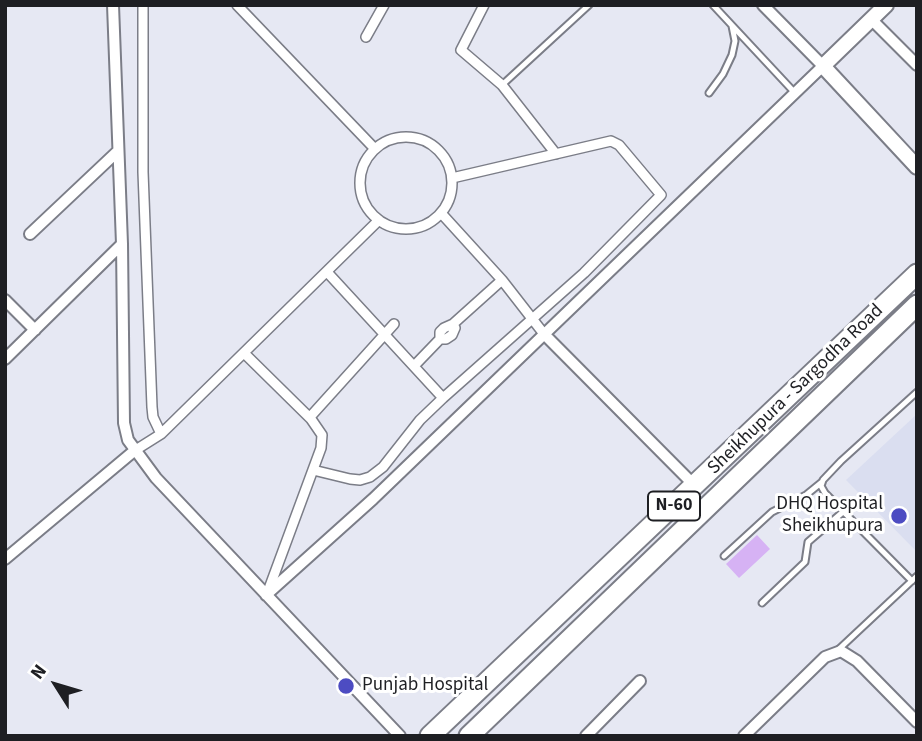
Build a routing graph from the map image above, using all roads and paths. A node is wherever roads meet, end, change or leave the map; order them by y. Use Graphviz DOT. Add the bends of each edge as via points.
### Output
graph roads {
  1 [pos="113,5"];
  2 [pos="143,5"];
  3 [pos="237,5"];
  4 [pos="384,5"];
  5 [pos="484,5"];
  6 [pos="589,5"];
  7 [pos="713,5"];
  8 [pos="763,5"];
  9 [pos="886,5"];
  10 [pos="872,19"];
  11 [pos="732,26"];
  12 [pos="366,37"];
  13 [pos="917,65"];
  14 [pos="823,66"];
  15 [pos="502,85"];
  16 [pos="709,93"];
  17 [pos="795,93"];
  18 [pos="375,149"];
  19 [pos="118,151"];
  20 [pos="556,154"];
  21 [pos="917,167"];
  22 [pos="452,178"];
  23 [pos="441,213"];
  24 [pos="379,220"];
  25 [pos="30,234"];
  26 [pos="122,244"];
  27 [pos="327,272"];
  28 [pos="917,274"];
  29 [pos="502,279"];
  30 [pos="5,300"];
  31 [pos="917,305"];
  32 [pos="533,316"];
  33 [pos="394,324"];
  34 [pos="35,330"];
  35 [pos="384,334"];
  36 [pos="544,334"];
  37 [pos="244,352"];
  38 [pos="5,359"];
  39 [pos="414,366"];
  40 [pos="917,392"];
  41 [pos="443,398"];
  42 [pos="310,417"];
  43 [pos="755,429"];
  44 [pos="161,434"];
  45 [pos="770,446"];
  46 [pos="134,451"];
  47 [pos="313,470"];
  48 [pos="822,482"];
  49 [pos="695,486"];
  50 [pos="844,511"];
  51 [pos="724,556"];
  52 [pos="5,559"];
  53 [pos="914,578"];
  54 [pos="266,596"];
  55 [pos="762,603"];
  56 [pos="836,652"];
  57 [pos="640,681"];
  58 [pos="917,722"];
  59 [pos="400,736"];
  60 [pos="430,736"];
  61 [pos="469,736"];
  62 [pos="586,736"];
  63 [pos="744,736"];
  1 -- 19 [label="street"];
  2 -- 44 [label="street" via="143,172 152,407"];
  3 -- 18 [label="street"];
  4 -- 12 [label="street"];
  5 -- 15 [label="street" via="461,50"];
  6 -- 15 [label="lane"];
  7 -- 11 [label="lane"];
  8 -- 14 [label="street"];
  9 -- 10 [label="street"];
  10 -- 13 [label="street"];
  10 -- 14 [label="street"];
  11 -- 16 [label="lane" via="732,55"];
  11 -- 17 [label="lane"];
  14 -- 17 [label="street"];
  14 -- 21 [label="street"];
  15 -- 20 [label="street"];
  17 -- 36 [label="street"];
  18 -- 22 [label="street" via="394,138 425,140 442,153"];
  18 -- 24 [label="street" via="363,166 360,187 367,208"];
  19 -- 25 [label="street"];
  19 -- 26 [label="street"];
  20 -- 22 [label="street"];
  20 -- 32 [label="street" via="613,141 661,195 584,273"];
  22 -- 23 [label="street" via="451,194"];
  23 -- 24 [label="street" via="413,228 392,227"];
  23 -- 29 [label="street"];
  24 -- 27 [label="street"];
  26 -- 34 [label="street"];
  26 -- 46 [label="street" via="124,423"];
  27 -- 35 [label="street"];
  27 -- 37 [label="street"];
  28 -- 43 [label="highway, Sheikhupura - Sargodha Road / N-60"];
  29 -- 32 [label="street"];
  29 -- 39 [label="street" via="444,328 440,339"];
  30 -- 34 [label="street"];
  31 -- 45 [label="highway, Sheikhupura - Sargodha Road / N-60"];
  32 -- 36 [label="street"];
  32 -- 41 [label="street"];
  33 -- 35 [label="street"];
  34 -- 38 [label="street"];
  35 -- 39 [label="street"];
  35 -- 42 [label="street"];
  36 -- 49 [label="street"];
  36 -- 54 [label="street"];
  37 -- 42 [label="street"];
  37 -- 44 [label="street"];
  39 -- 41 [label="street"];
  40 -- 48 [label="lane"];
  41 -- 47 [label="street" via="370,477 350,479"];
  42 -- 47 [label="street" via="323,435"];
  43 -- 45 [label="highway"];
  43 -- 49 [label="highway, Sheikhupura - Sargodha Road / N-60"];
  44 -- 46 [label="street"];
  45 -- 61 [label="highway, Sheikhupura - Sargodha Road / N-60"];
  46 -- 52 [label="street"];
  46 -- 54 [label="street"];
  47 -- 54 [label="street"];
  48 -- 50 [label="lane" via="825,492"];
  48 -- 51 [label="lane" via="772,512"];
  49 -- 60 [label="highway, Sheikhupura - Sargodha Road / N-60"];
  50 -- 53 [label="lane"];
  50 -- 55 [label="lane" via="811,539 804,562"];
  53 -- 56 [label="lane"];
  54 -- 59 [label="street"];
  56 -- 58 [label="street" via="852,657"];
  56 -- 63 [label="street" via="825,657"];
  57 -- 62 [label="street"];
}
